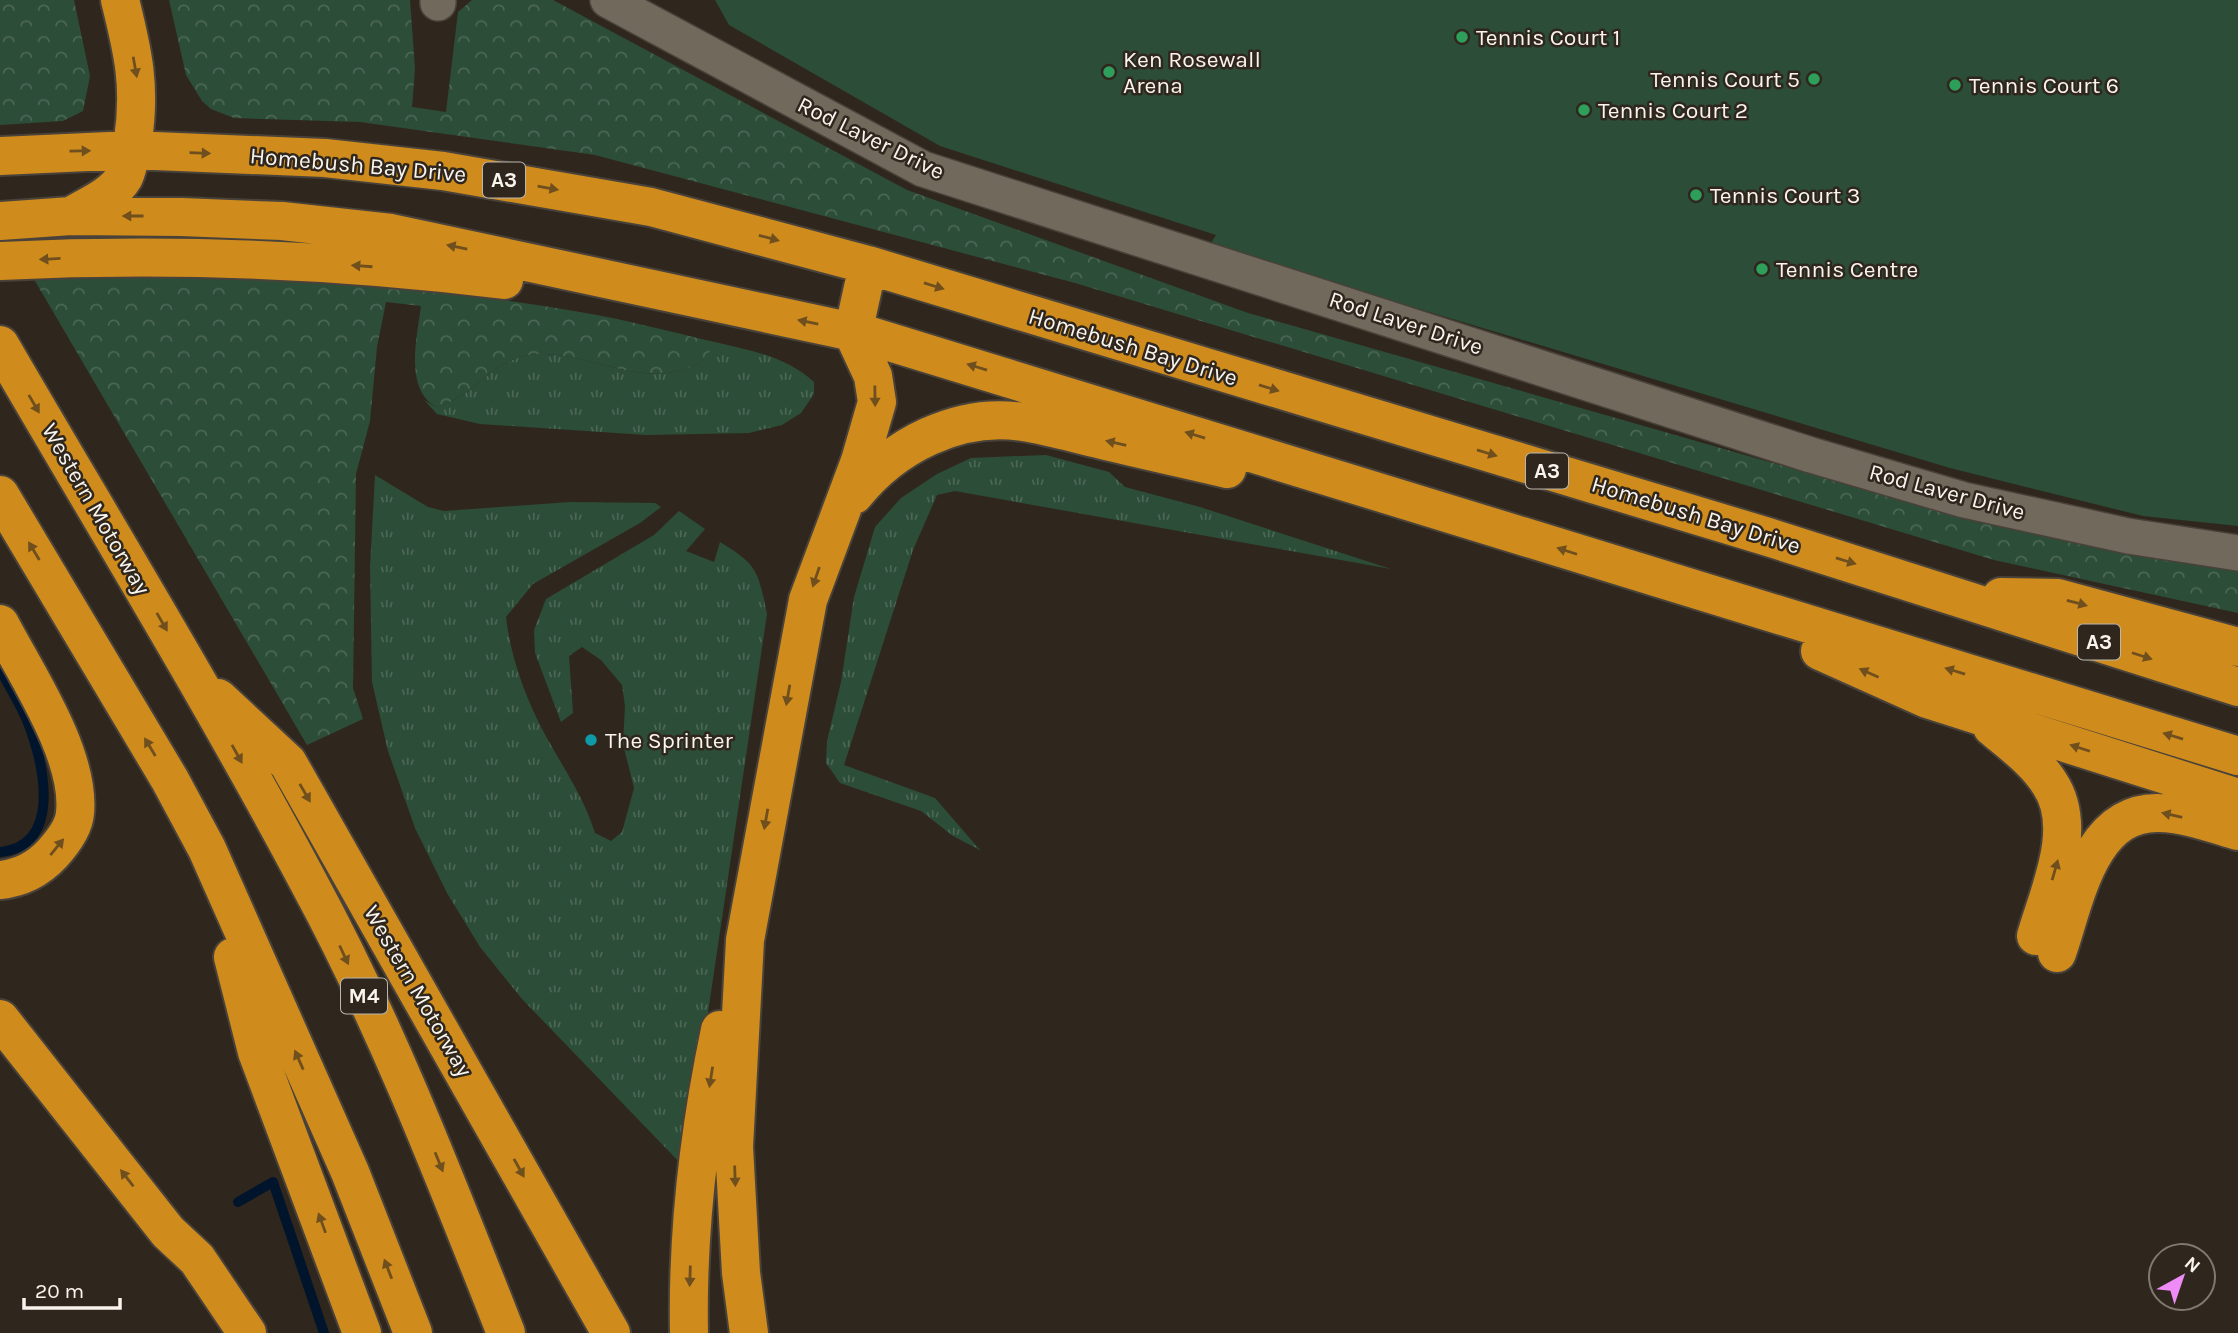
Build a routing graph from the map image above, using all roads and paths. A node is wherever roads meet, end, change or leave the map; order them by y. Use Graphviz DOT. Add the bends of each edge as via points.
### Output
graph roads {
  1 [pos="120,0"];
  2 [pos="608,0"];
  3 [pos="131,150"];
  4 [pos="14,156"];
  5 [pos="71,216"];
  6 [pos="0,221"];
  7 [pos="0,261"];
  8 [pos="868,265"];
  9 [pos="763,312"];
  10 [pos="853,333"];
  11 [pos="0,345"];
  12 [pos="0,495"];
  13 [pos="839,517"];
  14 [pos="1517,535"];
  15 [pos="2238,553"];
  16 [pos="1668,583"];
  17 [pos="1961,596"];
  18 [pos="0,624"];
  19 [pos="2238,647"];
  20 [pos="192,674"];
  21 [pos="2238,687"];
  22 [pos="1978,716"];
  23 [pos="2238,756"];
  24 [pos="2238,798"];
  25 [pos="2238,831"];
  26 [pos="206,849"];
  27 [pos="0,880"];
  28 [pos="745,940"];
  29 [pos="0,1019"];
  30 [pos="168,1232"];
  31 [pos="222,1333"];
  32 [pos="247,1333"];
  33 [pos="362,1333"];
  34 [pos="413,1333"];
  35 [pos="506,1333"];
  36 [pos="611,1333"];
  37 [pos="689,1333"];
  38 [pos="749,1333"];
  1 -- 3 [label="highway, one-way" via="137,78"];
  2 -- 15 [label="street, Rod Laver Drive" via="923,169 1964,500 2128,536"];
  4 -- 3 [label="highway, Homebush Bay Drive / A3, one-way"];
  3 -- 5 [label="highway" via="124,177 110,193"];
  3 -- 8 [label="highway, Homebush Bay Drive / A3, one-way" via="325,158 496,179 651,207"];
  5 -- 6 [label="highway"];
  9 -- 5 [label="highway, one-way" via="391,233 282,221"];
  9 -- 7 [label="highway, one-way" via="430,271 238,258"];
  8 -- 10 [label="highway"];
  8 -- 17 [label="highway, Homebush Bay Drive / A3, one-way"];
  10 -- 9 [label="highway, one-way"];
  10 -- 13 [label="highway, one-way" via="873,376 877,402"];
  14 -- 10 [label="highway, one-way"];
  11 -- 20 [label="highway, Western Motorway / M4, one-way"];
  26 -- 12 [label="highway, one-way" via="170,780"];
  14 -- 13 [label="highway, one-way" via="1021,422 961,426 920,440 882,464"];
  13 -- 28 [label="highway, one-way" via="808,600 799,639"];
  16 -- 14 [label="highway, one-way"];
  22 -- 16 [label="highway, one-way" via="1927,699"];
  23 -- 16 [label="highway, one-way"];
  17 -- 19 [label="highway, one-way" via="2058,598"];
  17 -- 21 [label="highway, Homebush Bay Drive / A3, one-way"];
  27 -- 18 [label="highway, one-way" via="29,872 52,854 69,832 76,799 58,737"];
  20 -- 35 [label="highway, Western Motorway / M4, one-way" via="310,884 412,1098"];
  20 -- 36 [label="highway, Western Motorway, one-way" via="288,763"];
  24 -- 22 [label="highway, one-way"];
  25 -- 22 [label="highway, one-way" via="2160,813 2133,816 2110,832 2090,858 2046,944 2062,817 2052,785"];
  33 -- 26 [label="highway, one-way" via="257,1052"];
  34 -- 26 [label="highway, one-way" via="350,1172"];
  28 -- 37 [label="highway, one-way" via="720,1030 696,1169"];
  28 -- 38 [label="highway, one-way" via="734,1147"];
  30 -- 29 [label="highway, one-way"];
  30 -- 31 [label="highway" via="182,1271"];
  30 -- 32 [label="highway" via="197,1259"];
}
